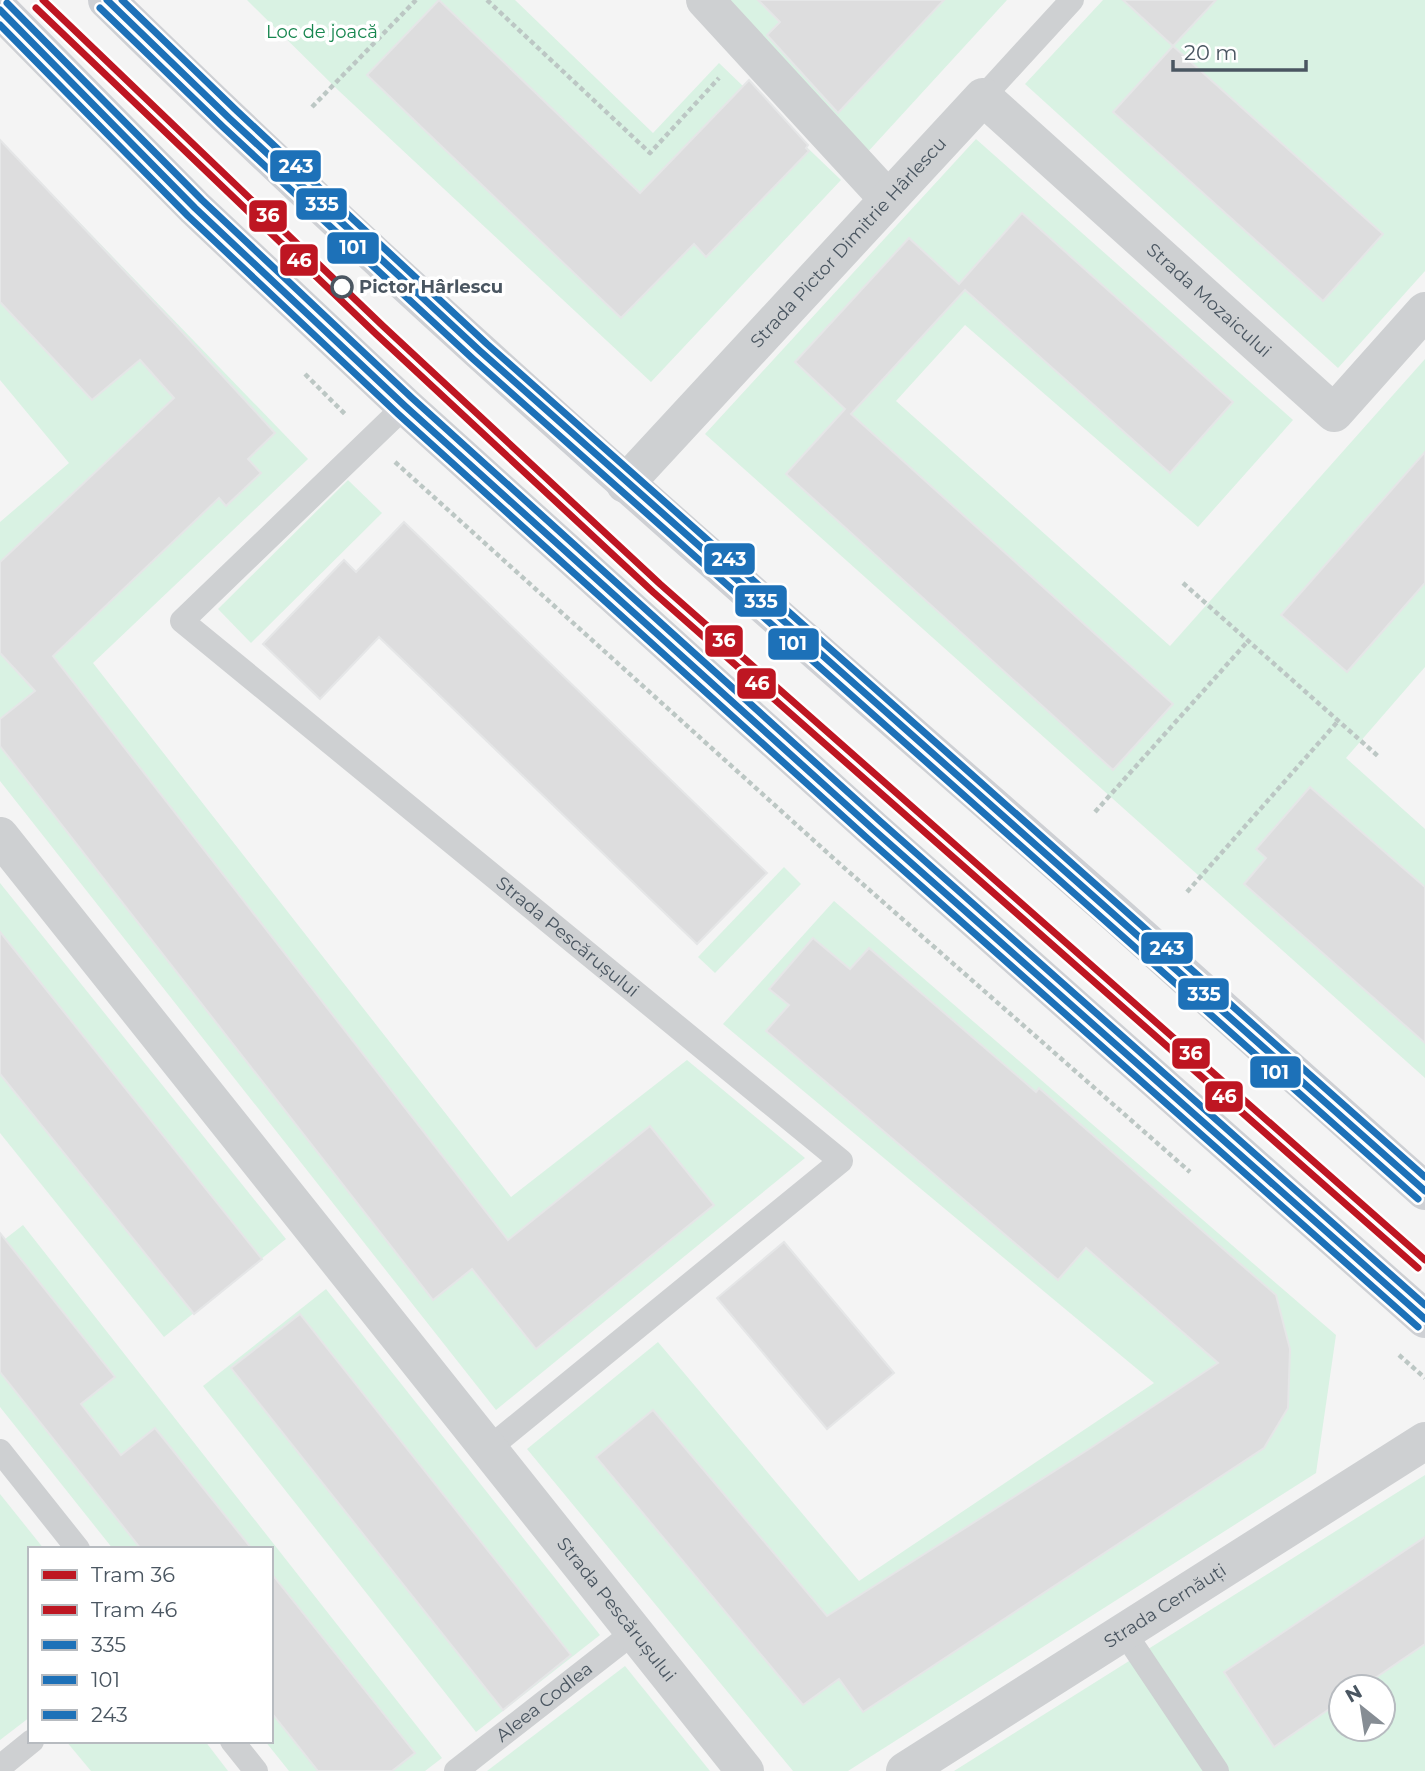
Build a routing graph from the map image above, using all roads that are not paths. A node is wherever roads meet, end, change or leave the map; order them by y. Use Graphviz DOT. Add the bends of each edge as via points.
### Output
graph roads {
  1 [pos="107,0"];
  2 [pos="705,0"];
  3 [pos="1072,0"];
  4 [pos="0,10"];
  5 [pos="983,97"];
  6 [pos="888,199"];
  7 [pos="1425,311"];
  8 [pos="405,406"];
  9 [pos="625,484"];
  10 [pos="0,836"];
  11 [pos="1425,1191"];
  12 [pos="1425,1319"];
  13 [pos="1425,1441"];
  14 [pos="488,1449"];
  15 [pos="0,1451"];
  16 [pos="76,1547"];
  17 [pos="635,1632"];
  18 [pos="1124,1632"];
  19 [pos="30,1743"];
  20 [pos="235,1743"];
  21 [pos="0,1767"];
  22 [pos="256,1771"];
  23 [pos="456,1771"];
  24 [pos="745,1771"];
  25 [pos="905,1771"];
  26 [pos="1217,1771"];
  1 -- 9 [label="main road" via="359,242"];
  2 -- 6 [label="street"];
  3 -- 5 [label="lane, Strada Pictor Dimitrie Hârlescu"];
  4 -- 8 [label="main road" via="195,208"];
  5 -- 6 [label="street, Strada Pictor Dimitrie Hârlescu"];
  5 -- 7 [label="street, Strada Mozaicului" via="1334,413"];
  6 -- 9 [label="street, Strada Pictor Dimitrie Hârlescu"];
  8 -- 12 [label="main road"];
  8 -- 14 [label="lane, Strada Pescărușului" via="182,621 841,1161"];
  9 -- 11 [label="main road"];
  10 -- 14 [label="street, Strada Pescărușului"];
  13 -- 18 [label="street, Strada Cernăuți"];
  14 -- 17 [label="street, Strada Pescărușului"];
  15 -- 16 [label="lane"];
  17 -- 23 [label="lane, Aleea Codlea"];
  17 -- 24 [label="street, Strada Pescărușului"];
  18 -- 25 [label="street, Strada Cernăuți"];
  18 -- 26 [label="lane"];
  19 -- 21 [label="lane"];
  20 -- 22 [label="lane"];
}
